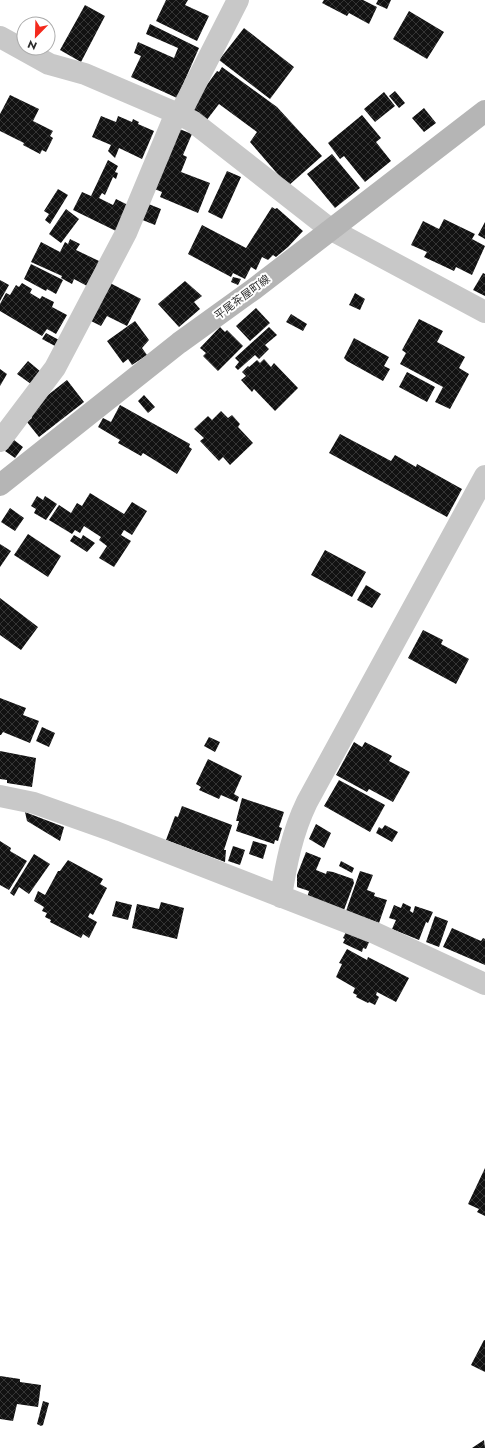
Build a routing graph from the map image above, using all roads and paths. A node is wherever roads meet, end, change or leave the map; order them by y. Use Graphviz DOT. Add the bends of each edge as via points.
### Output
graph roads {
  1 [pos="238,0"];
  2 [pos="0,37"];
  3 [pos="485,111"];
  4 [pos="178,114"];
  5 [pos="330,229"];
  6 [pos="485,312"];
  7 [pos="0,441"];
  8 [pos="485,476"];
  9 [pos="0,485"];
  10 [pos="0,796"];
  11 [pos="281,897"];
  12 [pos="485,984"];
  1 -- 4 [label="street"];
  2 -- 4 [label="street" via="50,64 86,74"];
  3 -- 5 [label="main road, 平尾茶屋町線"];
  4 -- 5 [label="street" via="192,121"];
  4 -- 7 [label="street" via="126,233 55,368"];
  5 -- 6 [label="street"];
  5 -- 9 [label="main road, 平尾茶屋町線" via="254,289 179,343"];
  8 -- 11 [label="street" via="299,819 286,866"];
  10 -- 11 [label="street" via="34,803 113,831"];
  11 -- 12 [label="street" via="375,932"];
}
